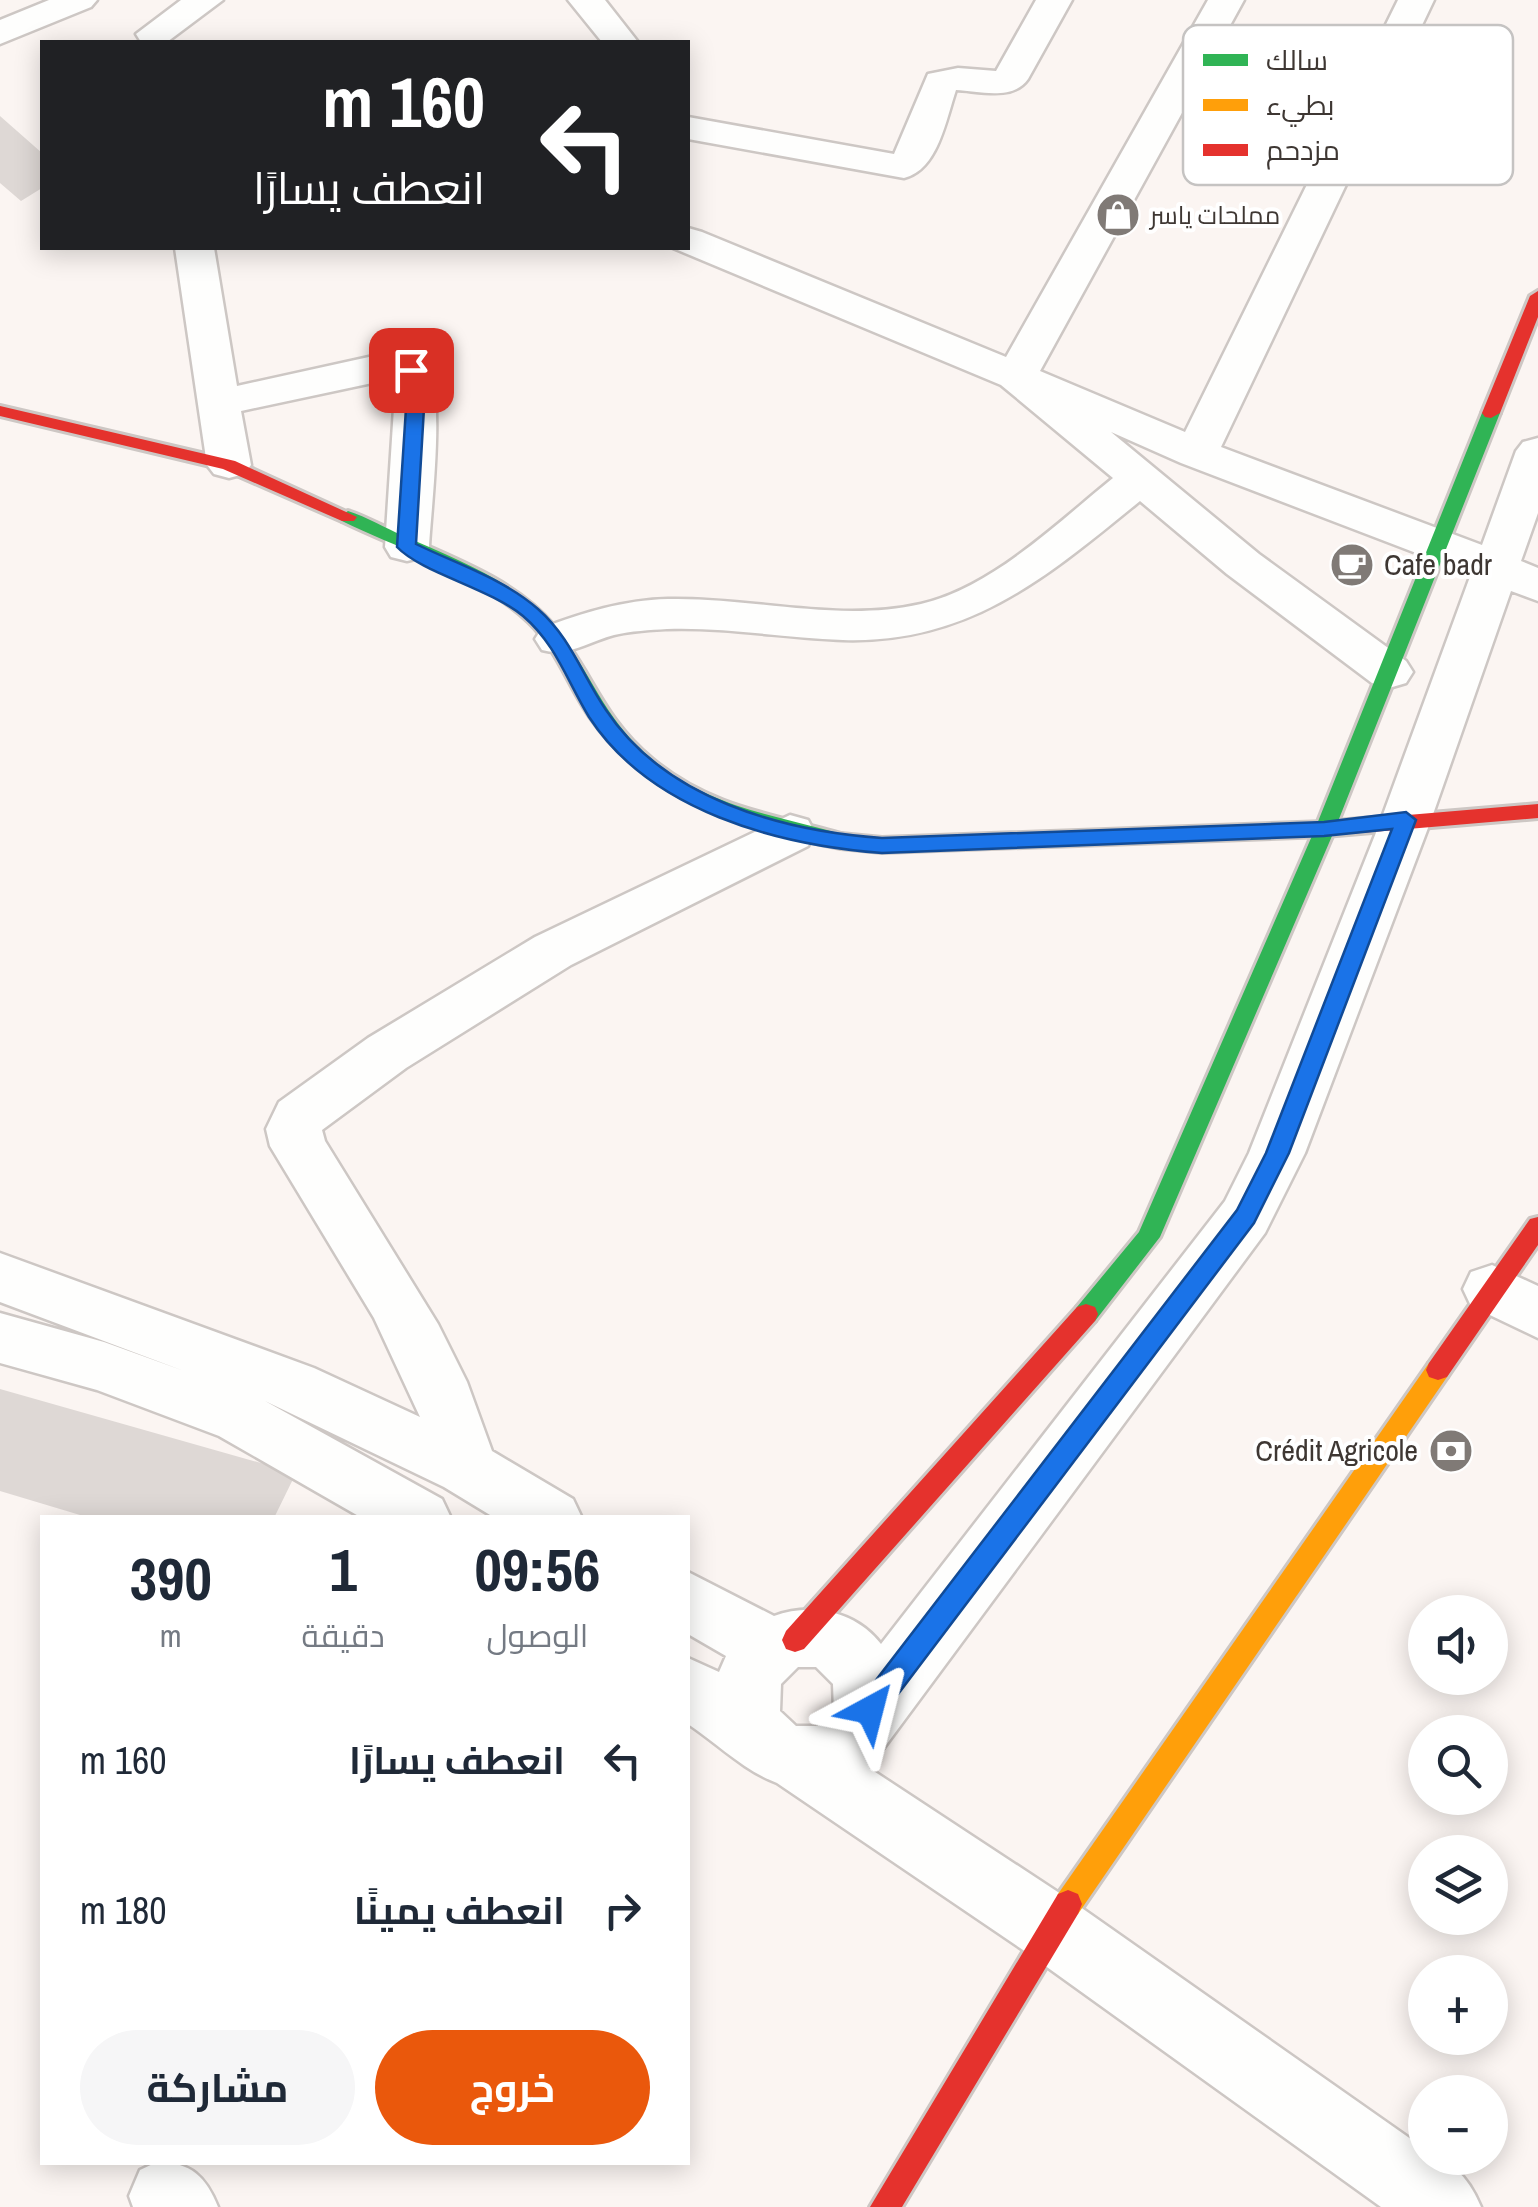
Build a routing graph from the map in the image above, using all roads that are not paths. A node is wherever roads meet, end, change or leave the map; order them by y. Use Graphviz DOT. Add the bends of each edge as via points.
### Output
graph roads {
  1 [pos="79,0"];
  2 [pos="205,0"];
  3 [pos="586,0"];
  4 [pos="1054,0"];
  5 [pos="1226,0"];
  6 [pos="1416,0"];
  7 [pos="1212,25"];
  8 [pos="1404,25"];
  9 [pos="158,30"];
  10 [pos="0,34"];
  11 [pos="618,40"];
  12 [pos="1183,77"];
  13 [pos="690,128"];
  14 [pos="1326,185"];
  15 [pos="690,241"];
  16 [pos="194,250"];
  17 [pos="1538,296"];
  18 [pos="1016,376"];
  19 [pos="218,403"];
  20 [pos="0,411"];
  21 [pos="1538,451"];
  22 [pos="1196,454"];
  23 [pos="228,465"];
  24 [pos="1138,480"];
  25 [pos="406,547"];
  26 [pos="1435,547"];
  27 [pos="1516,575"];
  28 [pos="558,639"];
  29 [pos="1389,672"];
  30 [pos="1538,810"];
  31 [pos="1406,820"];
  32 [pos="1324,829"];
  33 [pos="790,833"];
  34 [pos="1538,1226"];
  35 [pos="0,1277"];
  36 [pos="1515,1301"];
  37 [pos="0,1338"];
  38 [pos="466,1468"];
  39 [pos="415,1515"];
  40 [pos="546,1515"];
  41 [pos="690,1602"];
  42 [pos="784,1644"];
  43 [pos="690,1689"];
  44 [pos="870,1710"];
  45 [pos="774,1743"];
  46 [pos="1051,1928"];
  47 [pos="885,2207"];
  48 [pos="1444,2207"];
  1 -- 10 [label="street"];
  2 -- 9 [label="street"];
  3 -- 11 [label="street"];
  4 -- 13 [label="street" via="1010,80 941,82 904,167"];
  5 -- 7 [label="street"];
  6 -- 8 [label="street"];
  12 -- 18 [label="street"];
  14 -- 22 [label="street"];
  15 -- 18 [label="street"];
  16 -- 19 [label="street"];
  17 -- 26 [label="street"];
  18 -- 22 [label="street"];
  18 -- 24 [label="street"];
  19 -- 23 [label="street"];
  19 -- 25 [label="street" via="387,366 411,370 415,408"];
  20 -- 23 [label="street"];
  21 -- 27 [label="street"];
  22 -- 26 [label="street"];
  23 -- 25 [label="street" via="304,494"];
  24 -- 28 [label="street" via="1034,563 958,607 923,619 796,624 671,614 599,624"];
  24 -- 29 [label="street"];
  25 -- 28 [label="street" via="504,593"];
  26 -- 27 [label="street"];
  26 -- 29 [label="street"];
  27 -- 31 [label="street"];
  28 -- 33 [label="street" via="598,715 637,759 693,797"];
  29 -- 32 [label="street"];
  30 -- 31 [label="street"];
  31 -- 32 [label="street"];
  31 -- 44 [label="street" via="1277,1153 1245,1217"];
  32 -- 33 [label="street" via="882,845"];
  32 -- 42 [label="street" via="1148,1236 1086,1314"];
  33 -- 38 [label="street" via="553,951 387,1054 294,1128 298,1146 412,1332"];
  34 -- 36 [label="street"];
  35 -- 38 [label="street" via="293,1386"];
  36 -- 46 [label="street"];
  37 -- 39 [label="street" via="104,1367 240,1418"];
  38 -- 40 [label="street"];
  41 -- 42 [label="street"];
  42 -- 44 [label="street" via="820,1640 851,1657 870,1687"];
  42 -- 45 [label="street" via="754,1664 745,1686 745,1709"];
  43 -- 45 [label="street"];
  44 -- 45 [label="street" via="861,1732 821,1757"];
  45 -- 46 [label="street"];
  46 -- 47 [label="street"];
  46 -- 48 [label="street"];
}
